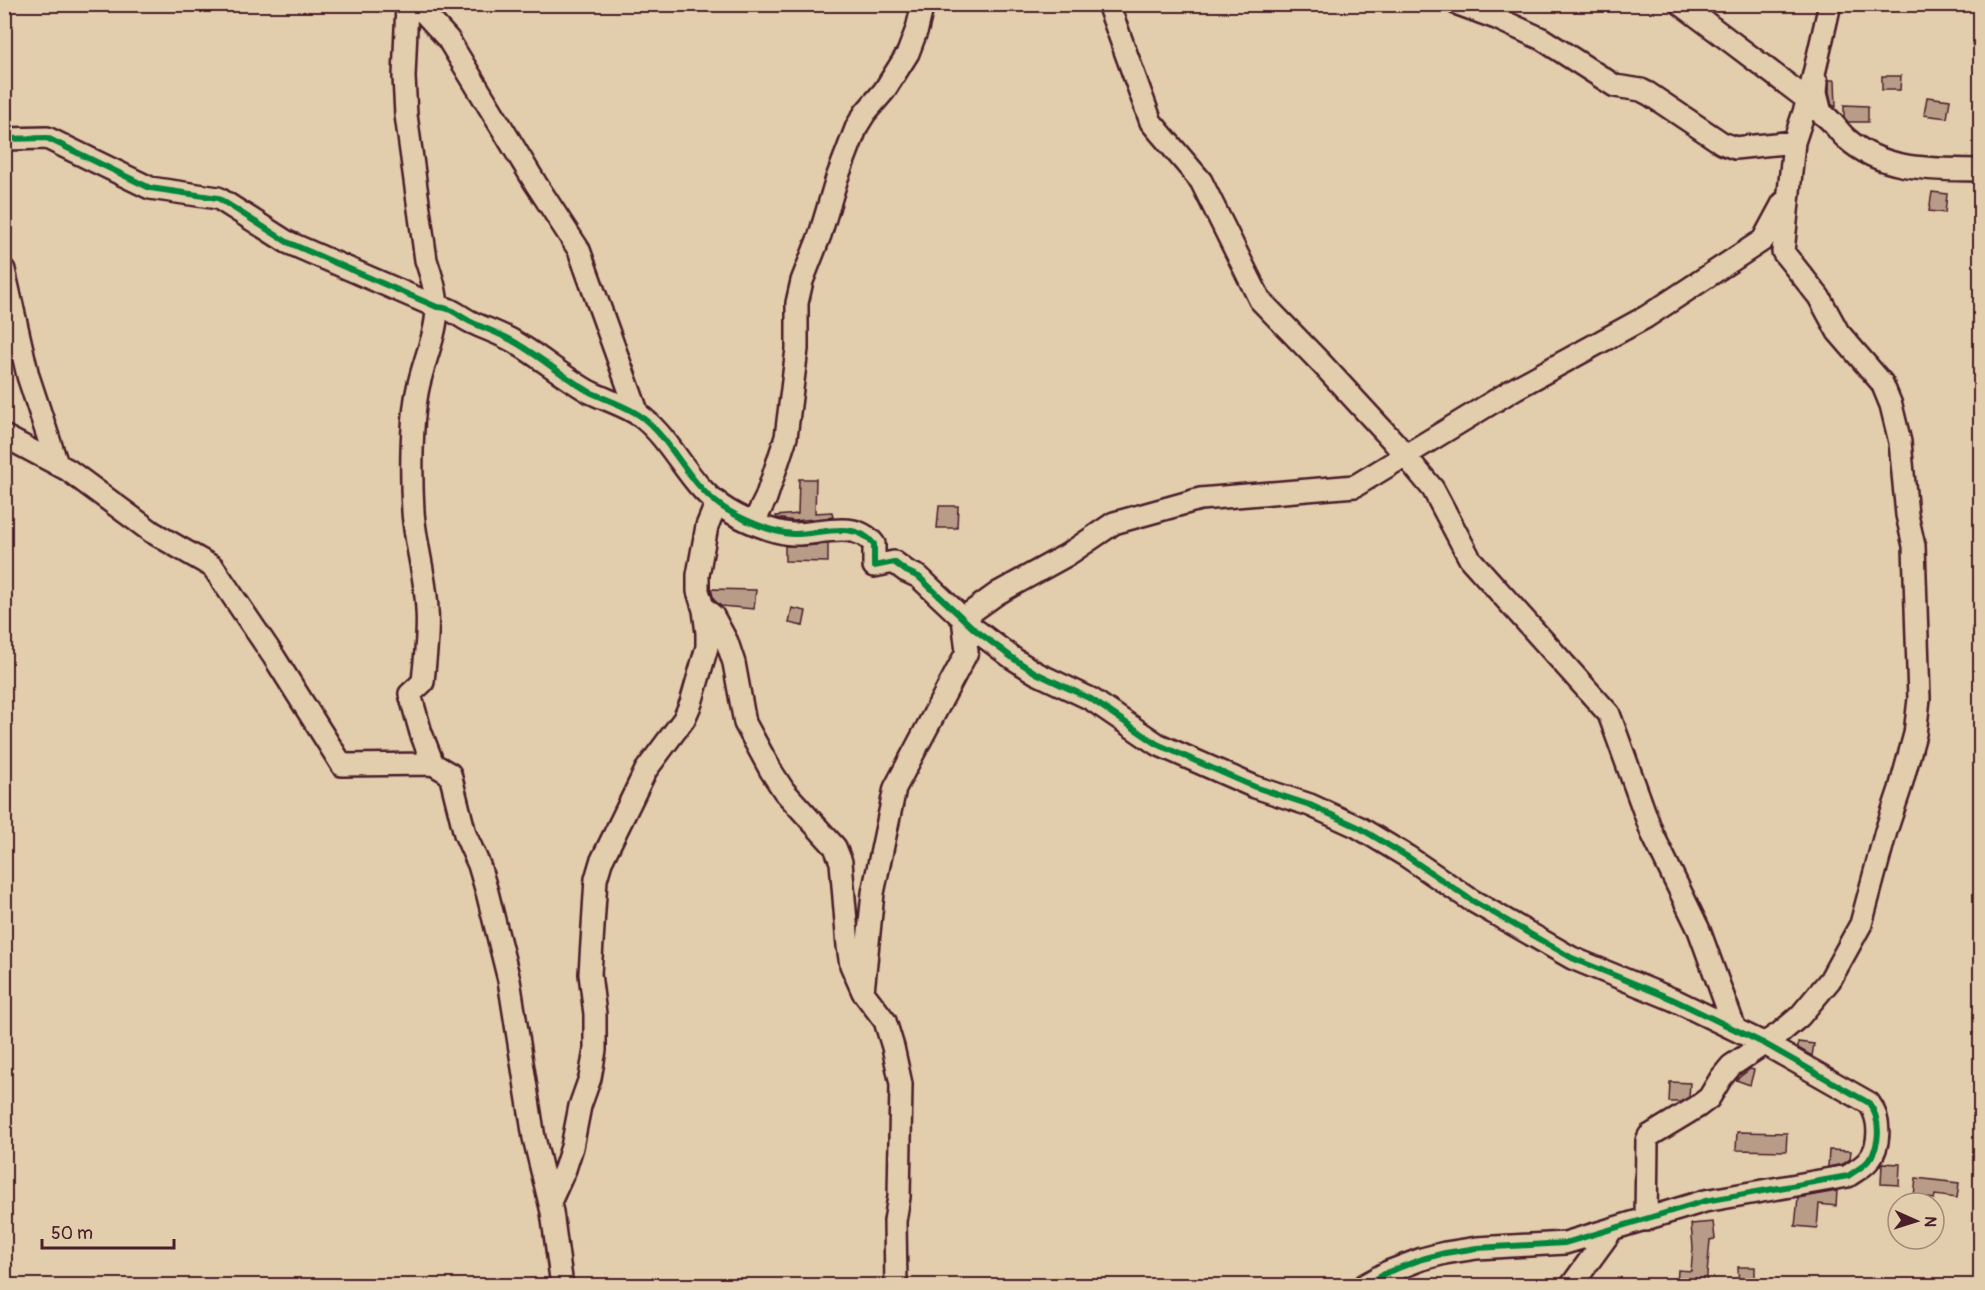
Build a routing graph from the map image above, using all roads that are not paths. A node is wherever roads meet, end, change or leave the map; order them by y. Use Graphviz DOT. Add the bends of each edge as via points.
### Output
graph roads {
  1 [pos="407,4"];
  2 [pos="416,4"];
  3 [pos="923,4"];
  4 [pos="1108,4"];
  5 [pos="1458,4"];
  6 [pos="1681,4"];
  7 [pos="1813,4"];
  8 [pos="1830,4"];
  9 [pos="1818,51"];
  10 [pos="1808,100"];
  11 [pos="4,139"];
  12 [pos="1794,142"];
  13 [pos="1980,170"];
  14 [pos="1787,194"];
  15 [pos="4,270"];
  16 [pos="437,308"];
  17 [pos="638,414"];
  18 [pos="4,436"];
  19 [pos="1406,456"];
  20 [pos="57,464"];
  21 [pos="717,502"];
  22 [pos="754,522"];
  23 [pos="703,607"];
  24 [pos="963,618"];
  25 [pos="434,764"];
  26 [pos="863,992"];
  27 [pos="1735,1029"];
  28 [pos="1765,1044"];
  29 [pos="550,1202"];
  30 [pos="1646,1220"];
  31 [pos="1611,1231"];
  32 [pos="562,1286"];
  33 [pos="896,1286"];
  34 [pos="1363,1286"];
  35 [pos="1571,1286"];
  1 -- 16 [label="street" via="406,115 426,260"];
  2 -- 17 [label="street" via="448,39 579,250"];
  3 -- 22 [label="street" via="908,53 857,126 802,281 786,437"];
  4 -- 19 [label="street" via="1151,122 1201,181 1260,300"];
  5 -- 12 [label="street" via="1542,39 1615,86 1641,90 1722,143 1735,148"];
  6 -- 10 [label="street"];
  7 -- 9 [label="street"];
  8 -- 9 [label="street"];
  9 -- 10 [label="street"];
  9 -- 13 [label="street" via="1816,93 1821,113 1832,120 1846,139 1886,162 1926,169"];
  10 -- 12 [label="street"];
  11 -- 16 [label="street" via="47,138 150,188 218,198 287,242"];
  12 -- 14 [label="street"];
  14 -- 19 [label="street" via="1763,240 1646,317 1516,388"];
  14 -- 28 [label="street" via="1783,252 1819,297 1838,332 1882,383 1891,405 1914,546 1919,699 1915,734 1861,924 1816,998"];
  15 -- 20 [label="street" via="28,376"];
  16 -- 17 [label="street" via="448,307 518,344 589,391"];
  16 -- 25 [label="street" via="414,418 413,511 428,624 423,682 410,694"];
  17 -- 21 [label="street"];
  18 -- 20 [label="street"];
  19 -- 24 [label="street" via="1355,486 1200,499 1114,523"];
  19 -- 27 [label="street" via="1433,489 1470,559 1609,714 1652,833 1699,930"];
  20 -- 25 [label="street" via="152,532 213,567 342,765"];
  21 -- 22 [label="street"];
  21 -- 23 [label="street" via="707,526 698,575"];
  22 -- 24 [label="street" via="793,534 826,530 865,534 874,544 874,566 894,562 919,577"];
  23 -- 26 [label="street" via="713,616 727,642 745,723 771,771 835,847 842,862 848,946 853,973"];
  23 -- 29 [label="street" via="707,647 691,703 684,719 646,770 596,879 590,974 595,1050 572,1147"];
  24 -- 26 [label="street" via="967,652 895,788 873,892"];
  24 -- 27 [label="street" via="1014,659 1091,699 1157,744 1358,827 1471,900 1572,958"];
  25 -- 29 [label="street" via="450,774 465,834 479,865 497,928 534,1138"];
  26 -- 33 [label="street" via="885,1021 901,1084"];
  27 -- 28 [label="street"];
  28 -- 30 [label="street" via="1731,1066 1709,1098 1649,1136"];
  28 -- 30 [label="street" via="1869,1102 1877,1116 1878,1138 1867,1164 1848,1176 1705,1201"];
  29 -- 32 [label="street"];
  30 -- 31 [label="street"];
  31 -- 34 [label="street" via="1565,1243 1445,1253 1388,1272"];
  31 -- 35 [label="street"];
}
